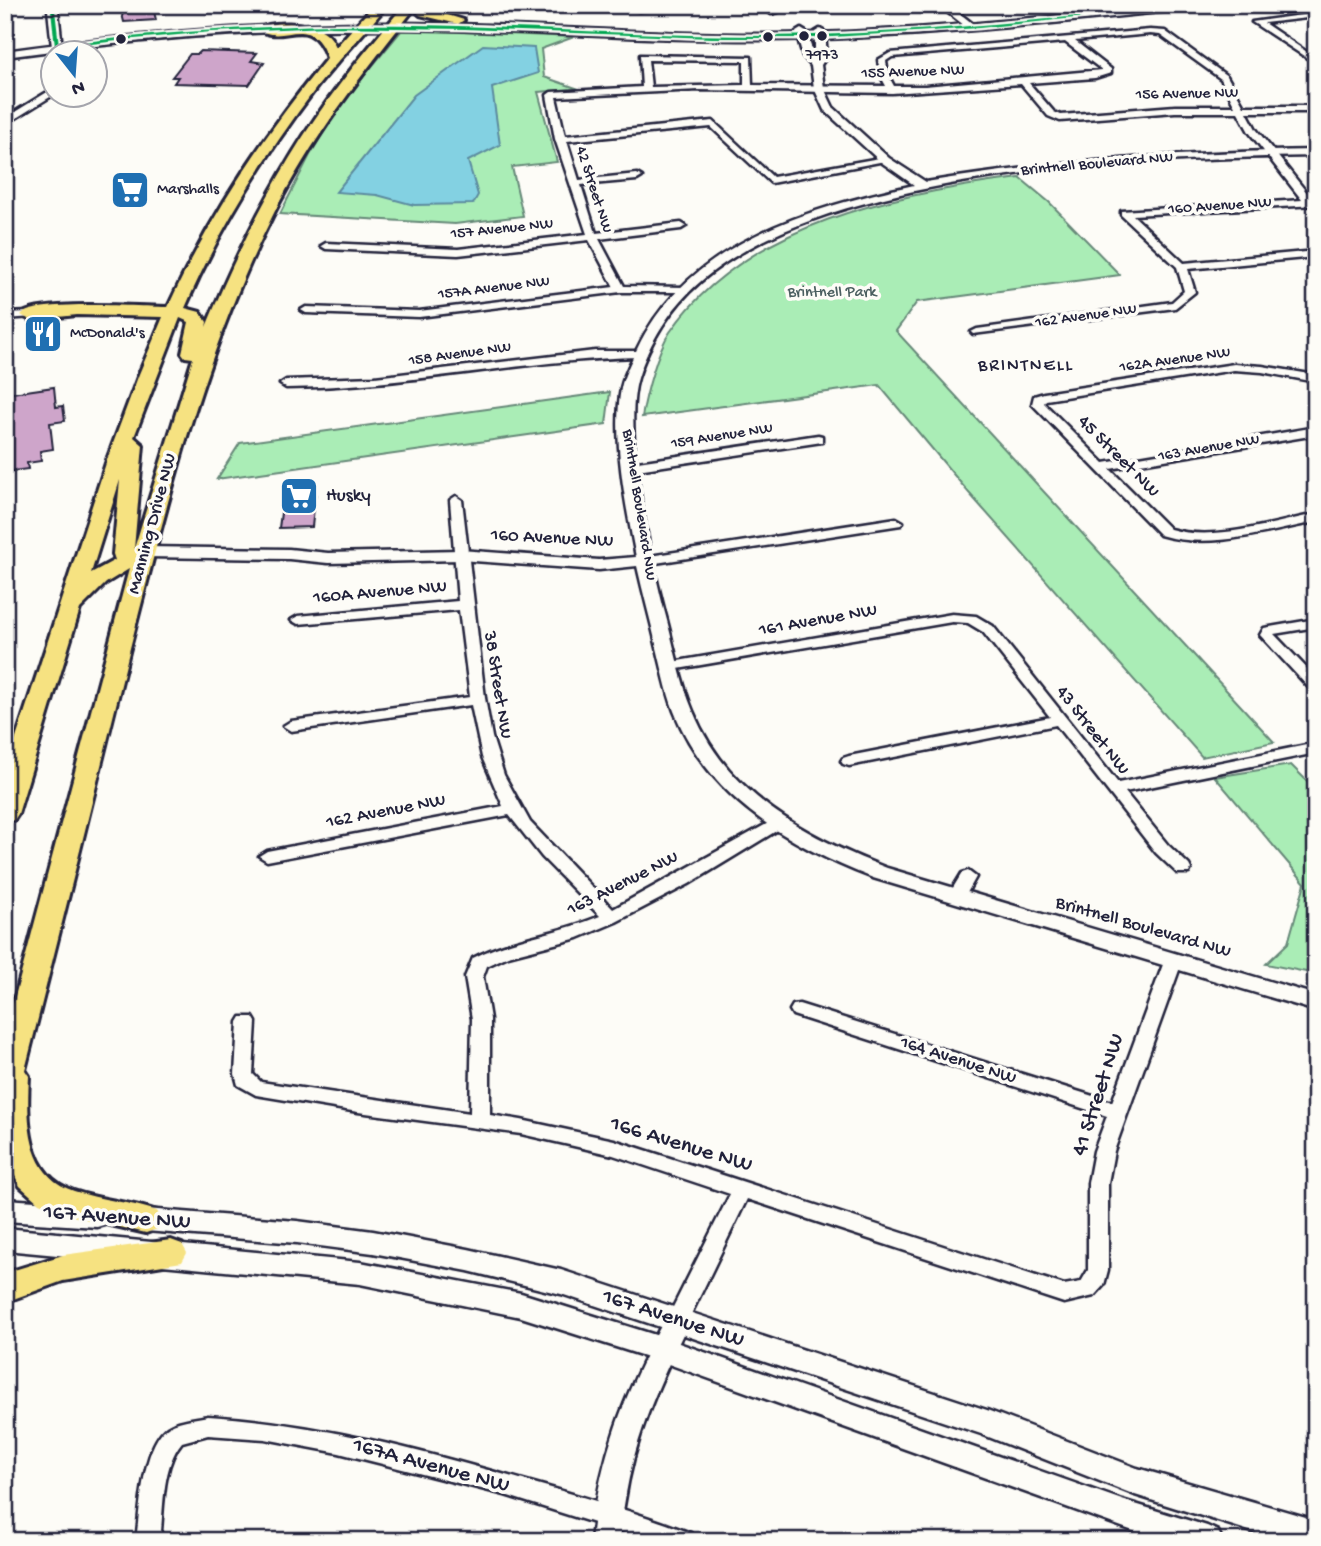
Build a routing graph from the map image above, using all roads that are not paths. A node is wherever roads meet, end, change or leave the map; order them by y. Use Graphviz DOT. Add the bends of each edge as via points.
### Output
graph roads {
  1 [pos="381,5"];
  2 [pos="411,5"];
  3 [pos="416,5"];
  4 [pos="682,5"];
  5 [pos="765,5"];
  6 [pos="931,5"];
  7 [pos="943,5"];
  8 [pos="1146,5"];
  9 [pos="1199,5"];
  10 [pos="61,6"];
  11 [pos="631,7"];
  12 [pos="774,12"];
  13 [pos="1316,15"];
  14 [pos="458,20"];
  15 [pos="395,22"];
  16 [pos="370,23"];
  17 [pos="548,24"];
  18 [pos="961,25"];
  19 [pos="265,29"];
  20 [pos="820,34"];
  21 [pos="801,35"];
  22 [pos="56,38"];
  23 [pos="104,38"];
  24 [pos="108,40"];
  25 [pos="1068,40"];
  26 [pos="38,47"];
  27 [pos="5,51"];
  28 [pos="333,57"];
  29 [pos="1316,62"];
  30 [pos="816,65"];
  31 [pos="1024,82"];
  32 [pos="748,87"];
  33 [pos="819,88"];
  34 [pos="647,89"];
  35 [pos="892,89"];
  36 [pos="38,93"];
  37 [pos="551,95"];
  38 [pos="38,102"];
  39 [pos="1241,109"];
  40 [pos="1316,109"];
  41 [pos="5,114"];
  42 [pos="324,117"];
  43 [pos="5,122"];
  44 [pos="559,139"];
  45 [pos="1316,153"];
  46 [pos="1270,154"];
  47 [pos="885,160"];
  48 [pos="637,177"];
  49 [pos="576,183"];
  50 [pos="922,185"];
  51 [pos="1312,202"];
  52 [pos="681,226"];
  53 [pos="592,237"];
  54 [pos="326,246"];
  55 [pos="1316,254"];
  56 [pos="198,263"];
  57 [pos="1182,266"];
  58 [pos="621,289"];
  59 [pos="685,290"];
  60 [pos="97,310"];
  61 [pos="306,310"];
  62 [pos="175,311"];
  63 [pos="30,315"];
  64 [pos="5,316"];
  65 [pos="977,332"];
  66 [pos="160,345"];
  67 [pos="639,354"];
  68 [pos="195,377"];
  69 [pos="1316,380"];
  70 [pos="286,384"];
  71 [pos="1038,399"];
  72 [pos="1316,431"];
  73 [pos="124,437"];
  74 [pos="818,439"];
  75 [pos="631,467"];
  76 [pos="1102,467"];
  77 [pos="456,500"];
  78 [pos="1316,518"];
  79 [pos="896,522"];
  80 [pos="460,555"];
  81 [pos="137,559"];
  82 [pos="643,561"];
  83 [pos="465,605"];
  84 [pos="68,611"];
  85 [pos="971,619"];
  86 [pos="298,620"];
  87 [pos="1316,623"];
  88 [pos="1269,631"];
  89 [pos="672,666"];
  90 [pos="1316,687"];
  91 [pos="478,700"];
  92 [pos="1059,720"];
  93 [pos="290,726"];
  94 [pos="1316,748"];
  95 [pos="849,761"];
  96 [pos="1113,789"];
  97 [pos="513,809"];
  98 [pos="5,814"];
  99 [pos="778,825"];
  100 [pos="267,856"];
  101 [pos="1183,869"];
  102 [pos="968,877"];
  103 [pos="957,896"];
  104 [pos="611,916"];
  105 [pos="1174,959"];
  106 [pos="1316,1003"];
  107 [pos="799,1010"];
  108 [pos="247,1022"];
  109 [pos="14,1057"];
  110 [pos="5,1091"];
  111 [pos="1116,1111"];
  112 [pos="480,1120"];
  113 [pos="742,1190"];
  114 [pos="5,1210"];
  115 [pos="146,1220"];
  116 [pos="5,1239"];
  117 [pos="171,1253"];
  118 [pos="5,1289"];
  119 [pos="1087,1290"];
  120 [pos="670,1333"];
  121 [pos="606,1529"];
  122 [pos="1316,1535"];
  123 [pos="148,1541"];
  124 [pos="684,1541"];
  125 [pos="1207,1541"];
  1 -- 16 [label="main road"];
  2 -- 15 [label="main road, Manning Drive NW"];
  3 -- 14 [label="main road" via="424,12"];
  4 -- 11 [label="street"];
  5 -- 12 [label="street"];
  6 -- 18 [label="street"];
  7 -- 18 [label="street"];
  8 -- 18 [label="main road"];
  9 -- 18 [label="main road"];
  10 -- 22 [label="street" via="53,10"];
  13 -- 29 [label="street" via="1256,22"];
  14 -- 15 [label="main road"];
  14 -- 17 [label="main road"];
  15 -- 16 [label="main road"];
  15 -- 17 [label="main road"];
  15 -- 21 [label="main road" via="696,37"];
  15 -- 42 [label="main road, Manning Drive NW"];
  16 -- 19 [label="main road"];
  16 -- 23 [label="main road" via="210,25"];
  16 -- 28 [label="main road"];
  16 -- 42 [label="main road" via="375,32 325,96"];
  17 -- 21 [label="main road"];
  18 -- 20 [label="main road"];
  19 -- 24 [label="main road"];
  19 -- 28 [label="main road" via="316,32 331,43"];
  20 -- 21 [label="main road"];
  20 -- 30 [label="street" via="822,56"];
  21 -- 30 [label="street"];
  25 -- 31 [label="street, 155 Avenue NW" via="1107,73"];
  25 -- 35 [label="street" via="886,56 883,71"];
  25 -- 39 [label="street" via="1159,32 1220,73"];
  26 -- 27 [label="main road"];
  28 -- 56 [label="main road" via="262,152"];
  30 -- 33 [label="street"];
  31 -- 35 [label="street, 155 Avenue NW"];
  31 -- 39 [label="street, 156 Avenue NW" via="1051,114 1060,118 1168,109"];
  32 -- 33 [label="street, 155 Avenue NW"];
  32 -- 34 [label="street, 155 Avenue NW"];
  32 -- 34 [label="street" via="748,59 643,57"];
  33 -- 35 [label="street, 155 Avenue NW"];
  33 -- 47 [label="street" via="832,113"];
  34 -- 37 [label="street, 155 Avenue NW"];
  36 -- 41 [label="street"];
  37 -- 44 [label="street, 42 Street NW"];
  38 -- 43 [label="street"];
  39 -- 40 [label="street, 156 Avenue NW"];
  39 -- 46 [label="street"];
  42 -- 68 [label="main road, Manning Drive NW" via="282,184 233,281"];
  44 -- 47 [label="street" via="713,124 771,180"];
  44 -- 49 [label="street, 42 Street NW"];
  45 -- 46 [label="street, Brintnell Boulevard NW"];
  46 -- 50 [label="street, Brintnell Boulevard NW" via="1107,162"];
  46 -- 51 [label="street"];
  47 -- 50 [label="street"];
  48 -- 49 [label="street"];
  49 -- 53 [label="street, 42 Street NW"];
  50 -- 59 [label="street, Brintnell Boulevard NW" via="849,202 797,221 729,257"];
  51 -- 57 [label="street, 160 Avenue NW" via="1125,214"];
  52 -- 53 [label="street, 157 Avenue NW"];
  53 -- 54 [label="street, 157 Avenue NW" via="450,252"];
  53 -- 58 [label="street, 42 Street NW"];
  55 -- 57 [label="street"];
  56 -- 60 [label="main road" via="151,300"];
  56 -- 62 [label="main road"];
  57 -- 65 [label="street, 162 Avenue NW" via="1191,292 1175,305"];
  58 -- 59 [label="street, 157A Avenue NW"];
  58 -- 61 [label="street, 157A Avenue NW" via="419,314"];
  59 -- 67 [label="street, Brintnell Boulevard NW"];
  60 -- 62 [label="main road"];
  60 -- 63 [label="main road"];
  62 -- 66 [label="main road"];
  62 -- 68 [label="main road" via="194,316 198,322 191,355"];
  63 -- 64 [label="street"];
  63 -- 66 [label="main road" via="136,322 159,335"];
  66 -- 73 [label="main road"];
  67 -- 70 [label="street, 158 Avenue NW" via="572,356 366,384"];
  67 -- 75 [label="street, Brintnell Boulevard NW" via="626,411"];
  68 -- 81 [label="main road, Manning Drive NW"];
  69 -- 71 [label="street, 162A Avenue NW" via="1234,367"];
  71 -- 76 [label="street, 45 Street NW"];
  72 -- 76 [label="street, 163 Avenue NW"];
  73 -- 81 [label="main road" via="133,444 123,554"];
  73 -- 84 [label="main road"];
  74 -- 75 [label="street, 159 Avenue NW"];
  75 -- 82 [label="street, Brintnell Boulevard NW"];
  76 -- 78 [label="street, 45 Street NW" via="1176,538"];
  77 -- 80 [label="street, 38 Street NW"];
  79 -- 82 [label="street, 160 Avenue NW"];
  80 -- 81 [label="street, 160 Avenue NW" via="328,558 286,564"];
  80 -- 82 [label="street, 160 Avenue NW" via="599,565"];
  80 -- 83 [label="street, 38 Street NW"];
  81 -- 84 [label="main road" via="98,578"];
  81 -- 109 [label="main road, Manning Drive NW"];
  82 -- 89 [label="street, Brintnell Boulevard NW"];
  83 -- 86 [label="street, 160A Avenue NW"];
  83 -- 91 [label="street, 38 Street NW"];
  84 -- 98 [label="main road"];
  85 -- 89 [label="street, 161 Avenue NW" via="952,618"];
  85 -- 92 [label="street, 43 Street NW" via="988,629"];
  87 -- 88 [label="street"];
  88 -- 90 [label="street" via="1275,646"];
  89 -- 99 [label="street, Brintnell Boulevard NW" via="684,712 716,767"];
  91 -- 93 [label="street"];
  91 -- 97 [label="street, 38 Street NW" via="488,750"];
  92 -- 95 [label="street"];
  92 -- 96 [label="street, 43 Street NW"];
  94 -- 96 [label="street"];
  96 -- 101 [label="street, 43 Street NW"];
  97 -- 100 [label="street, 162 Avenue NW"];
  97 -- 104 [label="street, 38 Street NW"];
  99 -- 103 [label="street, Brintnell Boulevard NW" via="860,866"];
  99 -- 104 [label="street, 163 Avenue NW"];
  102 -- 103 [label="street"];
  103 -- 105 [label="street, Brintnell Boulevard NW"];
  104 -- 112 [label="street, 163 Avenue NW" via="565,936 478,962 474,977 481,1019"];
  105 -- 106 [label="street, Brintnell Boulevard NW"];
  105 -- 111 [label="street, 41 Street NW"];
  107 -- 111 [label="street, 164 Avenue NW"];
  108 -- 112 [label="street, 166 Avenue NW" via="243,1065 249,1085"];
  109 -- 110 [label="main road, Manning Drive NW"];
  109 -- 115 [label="main road" via="12,1121 23,1159 42,1189 81,1205"];
  111 -- 119 [label="street, 41 Street NW" via="1098,1183 1098,1270"];
  112 -- 113 [label="street, 166 Avenue NW" via="614,1148"];
  113 -- 119 [label="street, 166 Avenue NW" via="1053,1292"];
  113 -- 120 [label="street"];
  114 -- 115 [label="main road, 167 Avenue NW"];
  115 -- 120 [label="main road, 167 Avenue NW" via="308,1234 468,1260 561,1282"];
  116 -- 117 [label="main road, 167 Avenue NW"];
  117 -- 118 [label="main road" via="64,1269"];
  117 -- 120 [label="main road, 167 Avenue NW" via="360,1273"];
  120 -- 121 [label="street" via="618,1451"];
  120 -- 122 [label="main road, 167 Avenue NW" via="987,1423 1135,1481"];
  120 -- 125 [label="main road, 167 Avenue NW" via="1122,1514"];
  121 -- 123 [label="street, 167A Avenue NW" via="452,1469 287,1433 205,1425 174,1434 166,1448"];
  121 -- 124 [label="street, 167A Avenue NW"];
}
